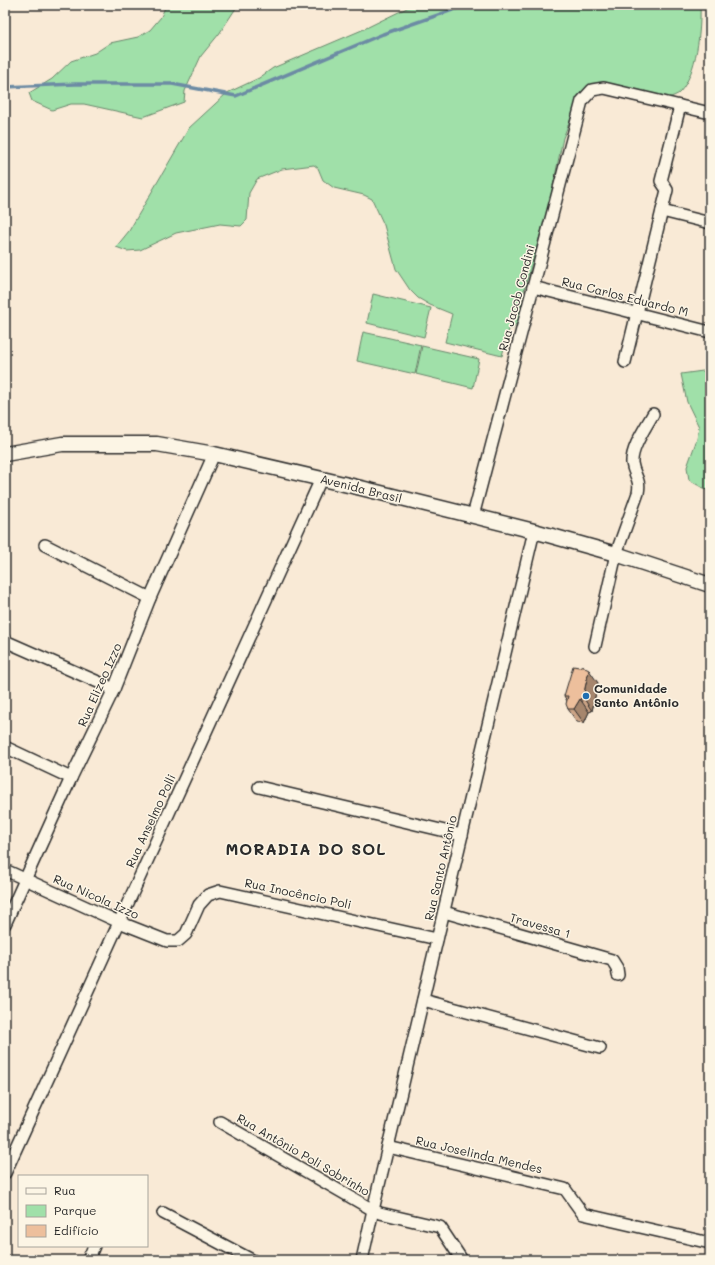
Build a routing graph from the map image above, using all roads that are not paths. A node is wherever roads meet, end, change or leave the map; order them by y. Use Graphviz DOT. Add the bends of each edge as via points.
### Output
graph roads {
  1 [pos="680,106"];
  2 [pos="710,113"];
  3 [pos="662,212"];
  4 [pos="710,223"];
  5 [pos="533,287"];
  6 [pos="637,313"];
  7 [pos="710,332"];
  8 [pos="625,362"];
  9 [pos="653,414"];
  10 [pos="5,454"];
  11 [pos="214,454"];
  12 [pos="321,479"];
  13 [pos="473,516"];
  14 [pos="534,531"];
  15 [pos="45,545"];
  16 [pos="616,554"];
  17 [pos="710,585"];
  18 [pos="150,598"];
  19 [pos="5,641"];
  20 [pos="595,646"];
  21 [pos="114,689"];
  22 [pos="5,747"];
  23 [pos="71,778"];
  24 [pos="259,787"];
  25 [pos="462,835"];
  26 [pos="5,870"];
  27 [pos="26,878"];
  28 [pos="444,912"];
  29 [pos="119,922"];
  30 [pos="5,924"];
  31 [pos="438,938"];
  32 [pos="178,941"];
  33 [pos="618,975"];
  34 [pos="423,1000"];
  35 [pos="600,1048"];
  36 [pos="220,1122"];
  37 [pos="388,1147"];
  38 [pos="5,1173"];
  39 [pos="373,1210"];
  40 [pos="163,1213"];
  41 [pos="710,1243"];
  42 [pos="94,1247"];
  43 [pos="88,1260"];
  44 [pos="252,1260"];
  45 [pos="362,1260"];
  46 [pos="462,1260"];
  1 -- 2 [label="street"];
  1 -- 3 [label="street" via="662,181 667,190"];
  1 -- 5 [label="street, Rua Jacob Condini" via="604,88 592,90 582,101"];
  3 -- 4 [label="street"];
  3 -- 6 [label="street"];
  5 -- 6 [label="street, Rua Carlos Eduardo M"];
  5 -- 13 [label="street, Rua Jacob Condini"];
  6 -- 7 [label="street, Rua Carlos Eduardo M"];
  6 -- 8 [label="street"];
  9 -- 16 [label="street" via="634,450 632,462 640,485"];
  10 -- 11 [label="main road, Avenida Brasil" via="62,444 157,444"];
  11 -- 12 [label="main road, Avenida Brasil"];
  11 -- 18 [label="street, Rua Elizeo Izzo"];
  12 -- 13 [label="main road, Avenida Brasil"];
  12 -- 29 [label="street, Rua Anselmo Polli"];
  13 -- 14 [label="main road, Avenida Brasil"];
  14 -- 16 [label="main road, Avenida Brasil"];
  14 -- 25 [label="street, Rua Santo Antônio"];
  15 -- 18 [label="street"];
  16 -- 17 [label="main road, Avenida Brasil"];
  16 -- 20 [label="street"];
  18 -- 21 [label="street, Rua Elizeo Izzo"];
  19 -- 21 [label="street"];
  21 -- 23 [label="street, Rua Elizeo Izzo"];
  22 -- 23 [label="street"];
  23 -- 27 [label="street, Rua Elizeo Izzo"];
  24 -- 25 [label="street"];
  25 -- 28 [label="street, Rua Santo Antônio"];
  26 -- 27 [label="street, Rua Nicola Izzo"];
  27 -- 29 [label="street, Rua Nicola Izzo"];
  27 -- 30 [label="street, Rua Elizeo Izzo"];
  28 -- 31 [label="street, Rua Santo Antônio"];
  28 -- 33 [label="street, Travessa 1" via="612,960"];
  29 -- 32 [label="street, Rua Nicola Izzo" via="167,941"];
  29 -- 38 [label="street, Rua Anselmo Polli"];
  31 -- 32 [label="street, Rua Inocêncio Poli" via="220,891 208,895 199,906 186,934"];
  31 -- 34 [label="street, Rua Santo Antônio"];
  34 -- 35 [label="street"];
  34 -- 37 [label="street, Rua Santo Antônio"];
  36 -- 39 [label="street, Rua Antônio Poli Sobrinho"];
  37 -- 39 [label="street, Rua Santo Antônio"];
  37 -- 41 [label="street, Rua Joselinda Mendes" via="565,1189 583,1214"];
  39 -- 45 [label="street, Rua Santo Antônio"];
  39 -- 46 [label="street, Rua Antônio Poli Sobrinho" via="440,1227"];
  40 -- 44 [label="street"];
  42 -- 43 [label="street"];
}
